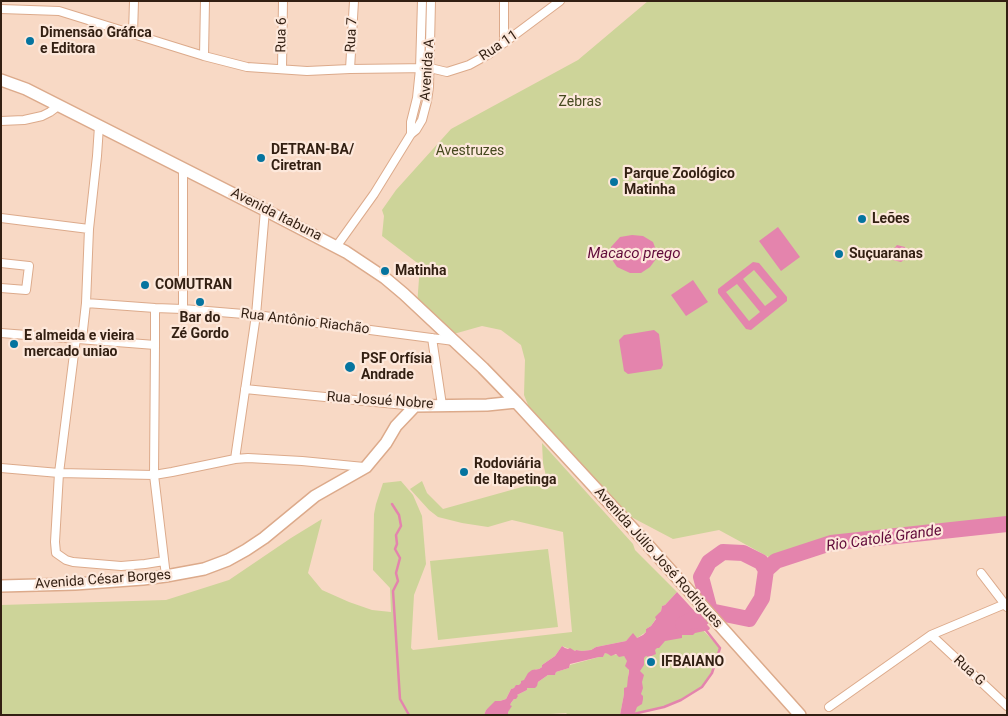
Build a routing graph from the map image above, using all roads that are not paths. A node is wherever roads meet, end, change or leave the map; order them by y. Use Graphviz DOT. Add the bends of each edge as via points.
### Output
graph roads {
  1 [pos="59,1"];
  2 [pos="134,1"];
  3 [pos="205,1"];
  4 [pos="283,1"];
  5 [pos="354,1"];
  6 [pos="422,1"];
  7 [pos="431,1"];
  8 [pos="504,1"];
  9 [pos="560,1"];
  10 [pos="1,9"];
  11 [pos="59,12"];
  12 [pos="133,34"];
  13 [pos="504,43"];
  14 [pos="204,56"];
  15 [pos="430,68"];
  16 [pos="282,69"];
  17 [pos="350,69"];
  18 [pos="420,69"];
  19 [pos="1,80"];
  20 [pos="58,106"];
  21 [pos="1,121"];
  22 [pos="99,126"];
  23 [pos="411,134"];
  24 [pos="183,168"];
  25 [pos="265,210"];
  26 [pos="1,218"];
  27 [pos="89,229"];
  28 [pos="336,247"];
  29 [pos="1,263"];
  30 [pos="1,288"];
  31 [pos="86,303"];
  32 [pos="155,308"];
  33 [pos="183,309"];
  34 [pos="256,315"];
  35 [pos="1,332"];
  36 [pos="79,338"];
  37 [pos="432,338"];
  38 [pos="454,341"];
  39 [pos="155,345"];
  40 [pos="245,389"];
  41 [pos="516,402"];
  42 [pos="442,405"];
  43 [pos="414,406"];
  44 [pos="235,459"];
  45 [pos="1,468"];
  46 [pos="366,468"];
  47 [pos="59,473"];
  48 [pos="154,475"];
  49 [pos="164,561"];
  50 [pos="981,572"];
  51 [pos="166,576"];
  52 [pos="1,586"];
  53 [pos="1006,605"];
  54 [pos="931,635"];
  55 [pos="1007,706"];
  56 [pos="829,708"];
  57 [pos="800,715"];
  1 -- 11 [label="street"];
  2 -- 12 [label="street"];
  3 -- 14 [label="street"];
  4 -- 16 [label="street, Rua 6"];
  5 -- 17 [label="street, Rua 7"];
  6 -- 18 [label="street, Avenida A"];
  7 -- 15 [label="street, Avenida A"];
  8 -- 13 [label="street"];
  9 -- 13 [label="street, Rua 11"];
  10 -- 11 [label="street, Rua 11"];
  11 -- 12 [label="street, Rua 11"];
  12 -- 14 [label="street, Rua 11"];
  13 -- 15 [label="street, Rua 11" via="469,65 448,72"];
  14 -- 16 [label="street, Rua 11" via="247,67"];
  15 -- 18 [label="street, Rua 11"];
  15 -- 23 [label="street, Avenida A" via="424,114"];
  16 -- 17 [label="street, Rua 11"];
  17 -- 18 [label="street, Rua 11"];
  18 -- 23 [label="street, Avenida A"];
  19 -- 20 [label="main road, Avenida Itabuna"];
  20 -- 21 [label="street" via="42,116"];
  20 -- 22 [label="main road, Avenida Itabuna"];
  22 -- 24 [label="main road, Avenida Itabuna"];
  22 -- 27 [label="street"];
  23 -- 28 [label="street, Avenida A"];
  24 -- 25 [label="main road, Avenida Itabuna"];
  24 -- 33 [label="street"];
  25 -- 28 [label="main road, Avenida Itabuna"];
  25 -- 34 [label="street"];
  26 -- 27 [label="street"];
  27 -- 31 [label="street"];
  28 -- 38 [label="main road, Avenida Itabuna" via="385,278"];
  29 -- 30 [label="street" via="29,266 26,290"];
  31 -- 32 [label="street, Rua Antônio Riachão"];
  31 -- 36 [label="street"];
  32 -- 33 [label="street, Rua Antônio Riachão"];
  32 -- 39 [label="street"];
  33 -- 34 [label="street, Rua Antônio Riachão"];
  34 -- 37 [label="street, Rua Antônio Riachão"];
  34 -- 40 [label="street"];
  35 -- 36 [label="street"];
  36 -- 39 [label="street"];
  36 -- 47 [label="street"];
  37 -- 38 [label="street, Rua Antônio Riachão"];
  37 -- 42 [label="street"];
  38 -- 41 [label="main road, Avenida Itabuna"];
  39 -- 48 [label="street"];
  40 -- 43 [label="street, Rua Josué Nobre"];
  40 -- 44 [label="street"];
  41 -- 42 [label="main road, Rua Josué Nobre"];
  41 -- 57 [label="main road, Avenida Júlio José Rodrigues"];
  42 -- 43 [label="main road, Rua Josué Nobre"];
  43 -- 46 [label="main road, Avenida César Borges"];
  44 -- 46 [label="street" via="302,460"];
  44 -- 48 [label="street"];
  45 -- 47 [label="street"];
  46 -- 51 [label="main road, Avenida César Borges" via="315,496 264,538 228,560 204,569"];
  47 -- 48 [label="street"];
  47 -- 49 [label="street" via="56,553 73,562 121,566"];
  48 -- 49 [label="street"];
  49 -- 51 [label="street"];
  50 -- 53 [label="street"];
  51 -- 52 [label="main road, Avenida César Borges"];
  53 -- 54 [label="street"];
  54 -- 55 [label="street, Rua G"];
  54 -- 56 [label="street"];
}
